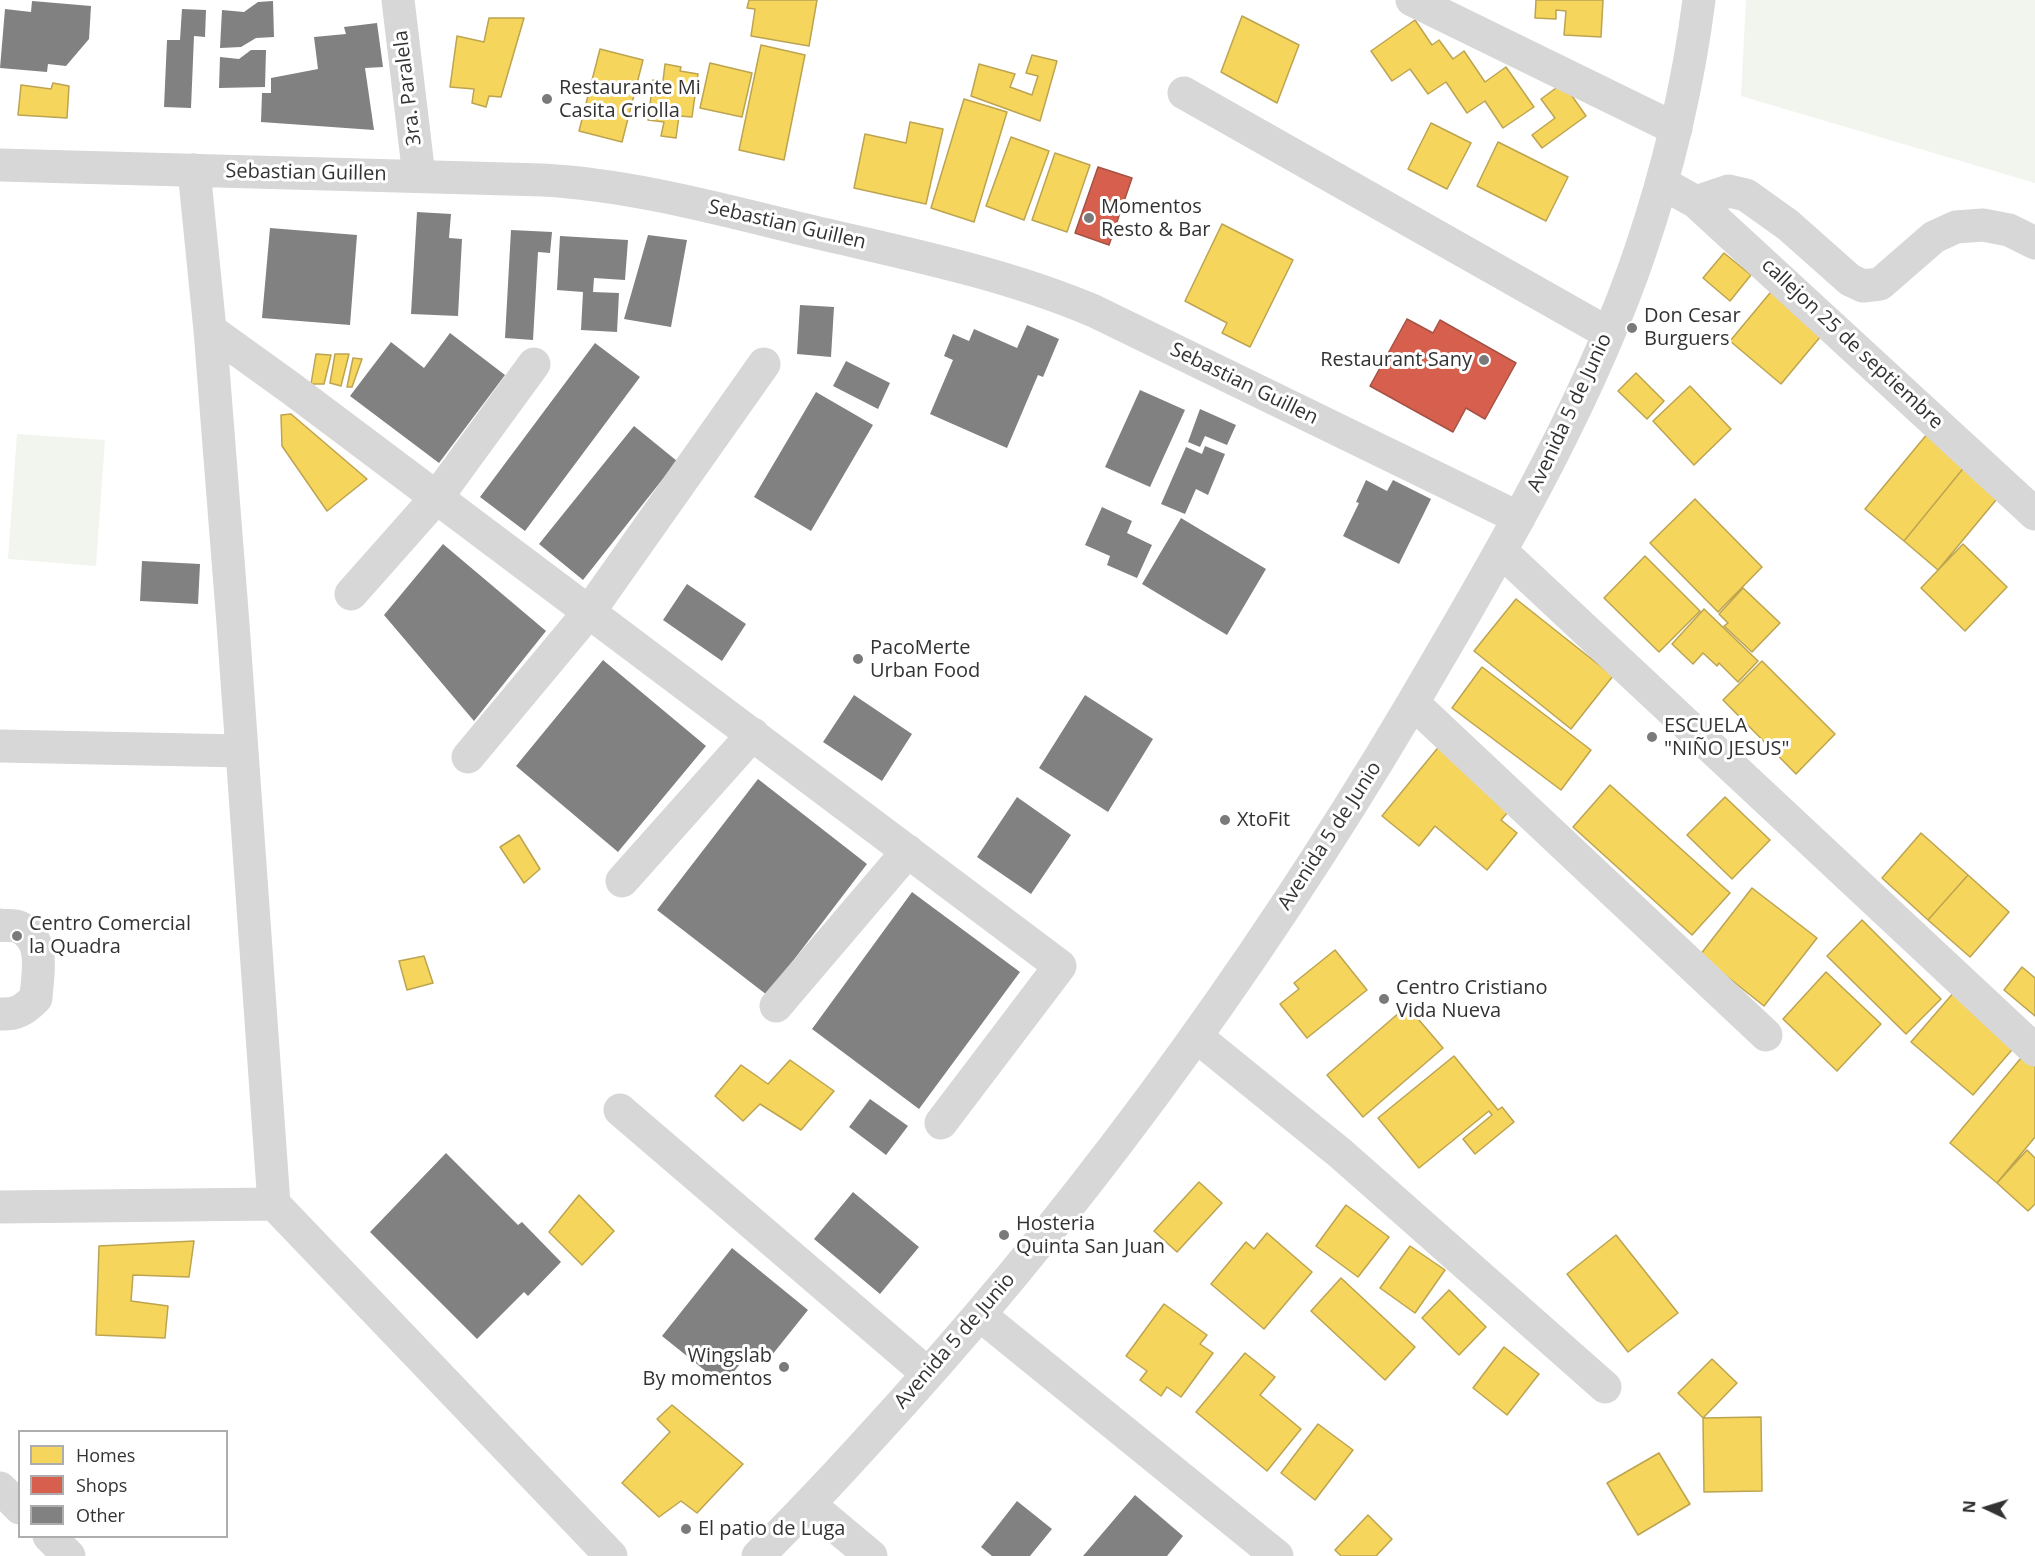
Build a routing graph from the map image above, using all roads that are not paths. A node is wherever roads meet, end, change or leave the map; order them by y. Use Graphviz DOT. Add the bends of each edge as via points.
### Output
graph roads {
  1 [pos="398,0"];
  2 [pos="1412,0"];
  3 [pos="1699,0"];
  4 [pos="1184,93"];
  5 [pos="1676,129"];
  6 [pos="0,165"];
  7 [pos="194,170"];
  8 [pos="418,176"];
  9 [pos="1662,183"];
  10 [pos="1696,202"];
  11 [pos="2035,243"];
  12 [pos="210,330"];
  13 [pos="1608,333"];
  14 [pos="534,364"];
  15 [pos="764,364"];
  16 [pos="437,497"];
  17 [pos="2035,514"];
  18 [pos="1519,518"];
  19 [pos="1501,551"];
  20 [pos="351,594"];
  21 [pos="589,612"];
  22 [pos="1413,703"];
  23 [pos="753,734"];
  24 [pos="0,746"];
  25 [pos="242,751"];
  26 [pos="468,757"];
  27 [pos="908,851"];
  28 [pos="621,881"];
  29 [pos="0,926"];
  30 [pos="776,1006"];
  31 [pos="0,1014"];
  32 [pos="1766,1035"];
  33 [pos="1197,1037"];
  34 [pos="2035,1050"];
  35 [pos="620,1110"];
  36 [pos="941,1123"];
  37 [pos="274,1204"];
  38 [pos="0,1207"];
  39 [pos="980,1315"];
  40 [pos="928,1374"];
  41 [pos="1605,1387"];
  42 [pos="0,1488"];
  43 [pos="810,1505"];
  44 [pos="18,1506"];
  45 [pos="51,1538"];
  46 [pos="69,1556"];
  47 [pos="611,1556"];
  48 [pos="758,1556"];
  49 [pos="871,1556"];
  50 [pos="1277,1556"];
  1 -- 8 [label="street, 3ra. Paralela"];
  2 -- 5 [label="street"];
  3 -- 5 [label="street, Avenida 5 de Junio"];
  4 -- 13 [label="street"];
  5 -- 9 [label="street, Avenida 5 de Junio"];
  6 -- 7 [label="street, Sebastian Guillen"];
  7 -- 8 [label="street, Sebastian Guillen"];
  7 -- 12 [label="street"];
  8 -- 18 [label="street, Sebastian Guillen" via="586,182 642,191 970,268 1094,311"];
  9 -- 10 [label="street, callejon 25 de septiembre"];
  9 -- 13 [label="street, Avenida 5 de Junio" via="1639,256"];
  10 -- 11 [label="street" via="1729,191 1746,195 1788,225 1850,280 1863,285 1880,284 1934,237 1956,227 1983,225 2009,230"];
  10 -- 17 [label="street, callejon 25 de septiembre"];
  12 -- 16 [label="street"];
  12 -- 25 [label="street"];
  13 -- 18 [label="street, Avenida 5 de Junio"];
  14 -- 16 [label="street"];
  15 -- 21 [label="street"];
  16 -- 20 [label="street"];
  16 -- 21 [label="street"];
  18 -- 19 [label="street, Avenida 5 de Junio"];
  19 -- 22 [label="street, Avenida 5 de Junio"];
  19 -- 34 [label="street"];
  21 -- 23 [label="street"];
  21 -- 26 [label="street"];
  22 -- 32 [label="street"];
  22 -- 33 [label="street, Avenida 5 de Junio" via="1350,807"];
  23 -- 27 [label="street"];
  23 -- 28 [label="street"];
  24 -- 25 [label="street"];
  25 -- 37 [label="street"];
  27 -- 30 [label="street"];
  27 -- 36 [label="street" via="1060,966"];
  29 -- 31 [label="street" via="18,927 29,934 39,953 36,998 13,1015"];
  33 -- 39 [label="street, Avenida 5 de Junio" via="1134,1123"];
  33 -- 41 [label="street" via="1340,1153"];
  35 -- 40 [label="street"];
  37 -- 38 [label="street"];
  37 -- 47 [label="street"];
  39 -- 40 [label="street, Avenida 5 de Junio"];
  39 -- 50 [label="street"];
  40 -- 43 [label="street, Avenida 5 de Junio"];
  42 -- 44 [label="street"];
  43 -- 48 [label="street, Avenida 5 de Junio"];
  43 -- 49 [label="street"];
  45 -- 46 [label="street"];
}
